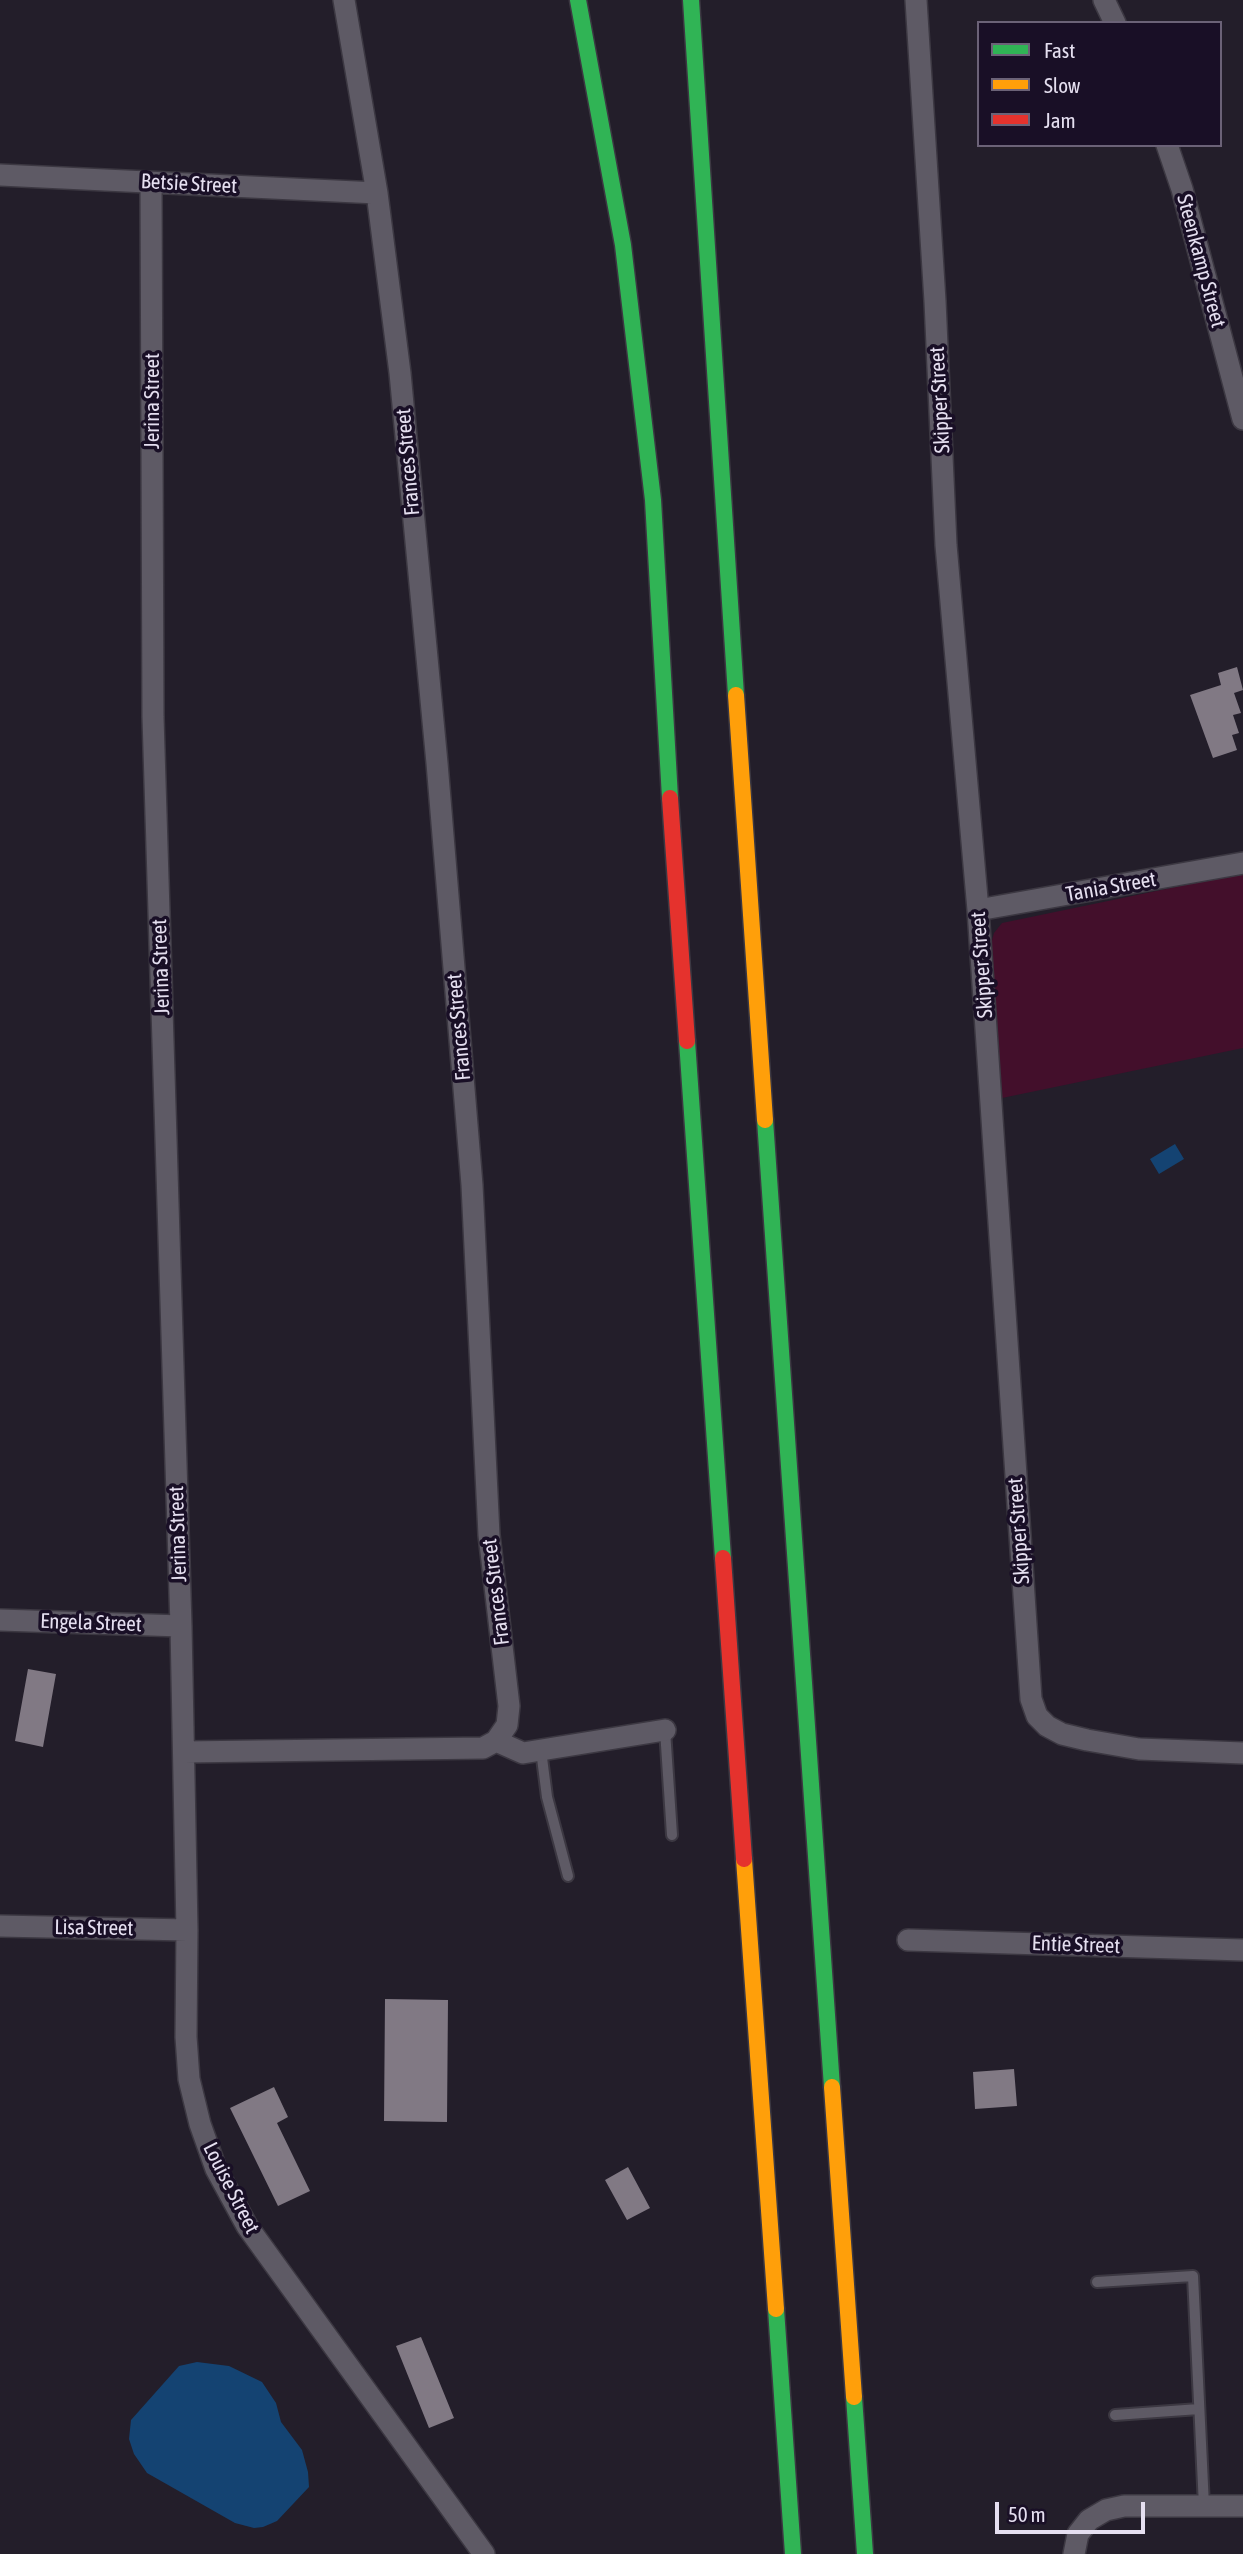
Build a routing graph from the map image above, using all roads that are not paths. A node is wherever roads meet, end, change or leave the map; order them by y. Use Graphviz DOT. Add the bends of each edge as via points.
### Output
graph roads {
  1 [pos="344,0"];
  2 [pos="578,0"];
  3 [pos="691,0"];
  4 [pos="916,0"];
  5 [pos="1104,0"];
  6 [pos="1114,21"];
  7 [pos="1168,147"];
  8 [pos="0,175"];
  9 [pos="151,183"];
  10 [pos="377,193"];
  11 [pos="1243,419"];
  12 [pos="1243,863"];
  13 [pos="978,910"];
  14 [pos="0,1620"];
  15 [pos="181,1626"];
  16 [pos="665,1730"];
  17 [pos="496,1741"];
  18 [pos="541,1750"];
  19 [pos="184,1752"];
  20 [pos="1243,1753"];
  21 [pos="672,1835"];
  22 [pos="568,1876"];
  23 [pos="0,1926"];
  24 [pos="187,1930"];
  25 [pos="908,1940"];
  26 [pos="1243,1950"];
  27 [pos="1097,2282"];
  28 [pos="1199,2409"];
  29 [pos="1115,2415"];
  30 [pos="1204,2506"];
  31 [pos="1243,2506"];
  32 [pos="484,2554"];
  33 [pos="793,2554"];
  34 [pos="865,2554"];
  35 [pos="1074,2554"];
  1 -- 10 [label="street, Frances Street"];
  2 -- 33 [label="highway" via="623,245 653,500 666,744"];
  3 -- 34 [label="highway"];
  4 -- 13 [label="street, Skipper Street" via="946,545"];
  5 -- 6 [label="street"];
  7 -- 11 [label="street, Steenkamp Street"];
  8 -- 9 [label="street, Betsie Street"];
  9 -- 10 [label="street, Betsie Street"];
  9 -- 15 [label="street, Jerina Street" via="153,717"];
  10 -- 17 [label="street, Frances Street" via="402,401 472,1185 489,1535 509,1706 507,1725"];
  12 -- 13 [label="street, Tania Street"];
  13 -- 20 [label="street, Skipper Street" via="1031,1699 1037,1716 1062,1734 1139,1749"];
  14 -- 15 [label="street, Engela Street"];
  15 -- 19 [label="street, Jerina Street"];
  16 -- 18 [label="street"];
  16 -- 21 [label="lane"];
  17 -- 18 [label="street" via="523,1753"];
  17 -- 19 [label="street" via="464,1750"];
  18 -- 22 [label="lane" via="547,1797"];
  19 -- 24 [label="street, Louise Street"];
  23 -- 24 [label="street, Lisa Street"];
  24 -- 32 [label="street, Louise Street" via="189,2078 216,2169 254,2236"];
  25 -- 26 [label="street, Entie Street"];
  27 -- 28 [label="lane" via="1193,2276"];
  28 -- 29 [label="lane"];
  28 -- 30 [label="lane"];
  30 -- 31 [label="street"];
  30 -- 35 [label="street" via="1106,2510 1078,2534"];
}
